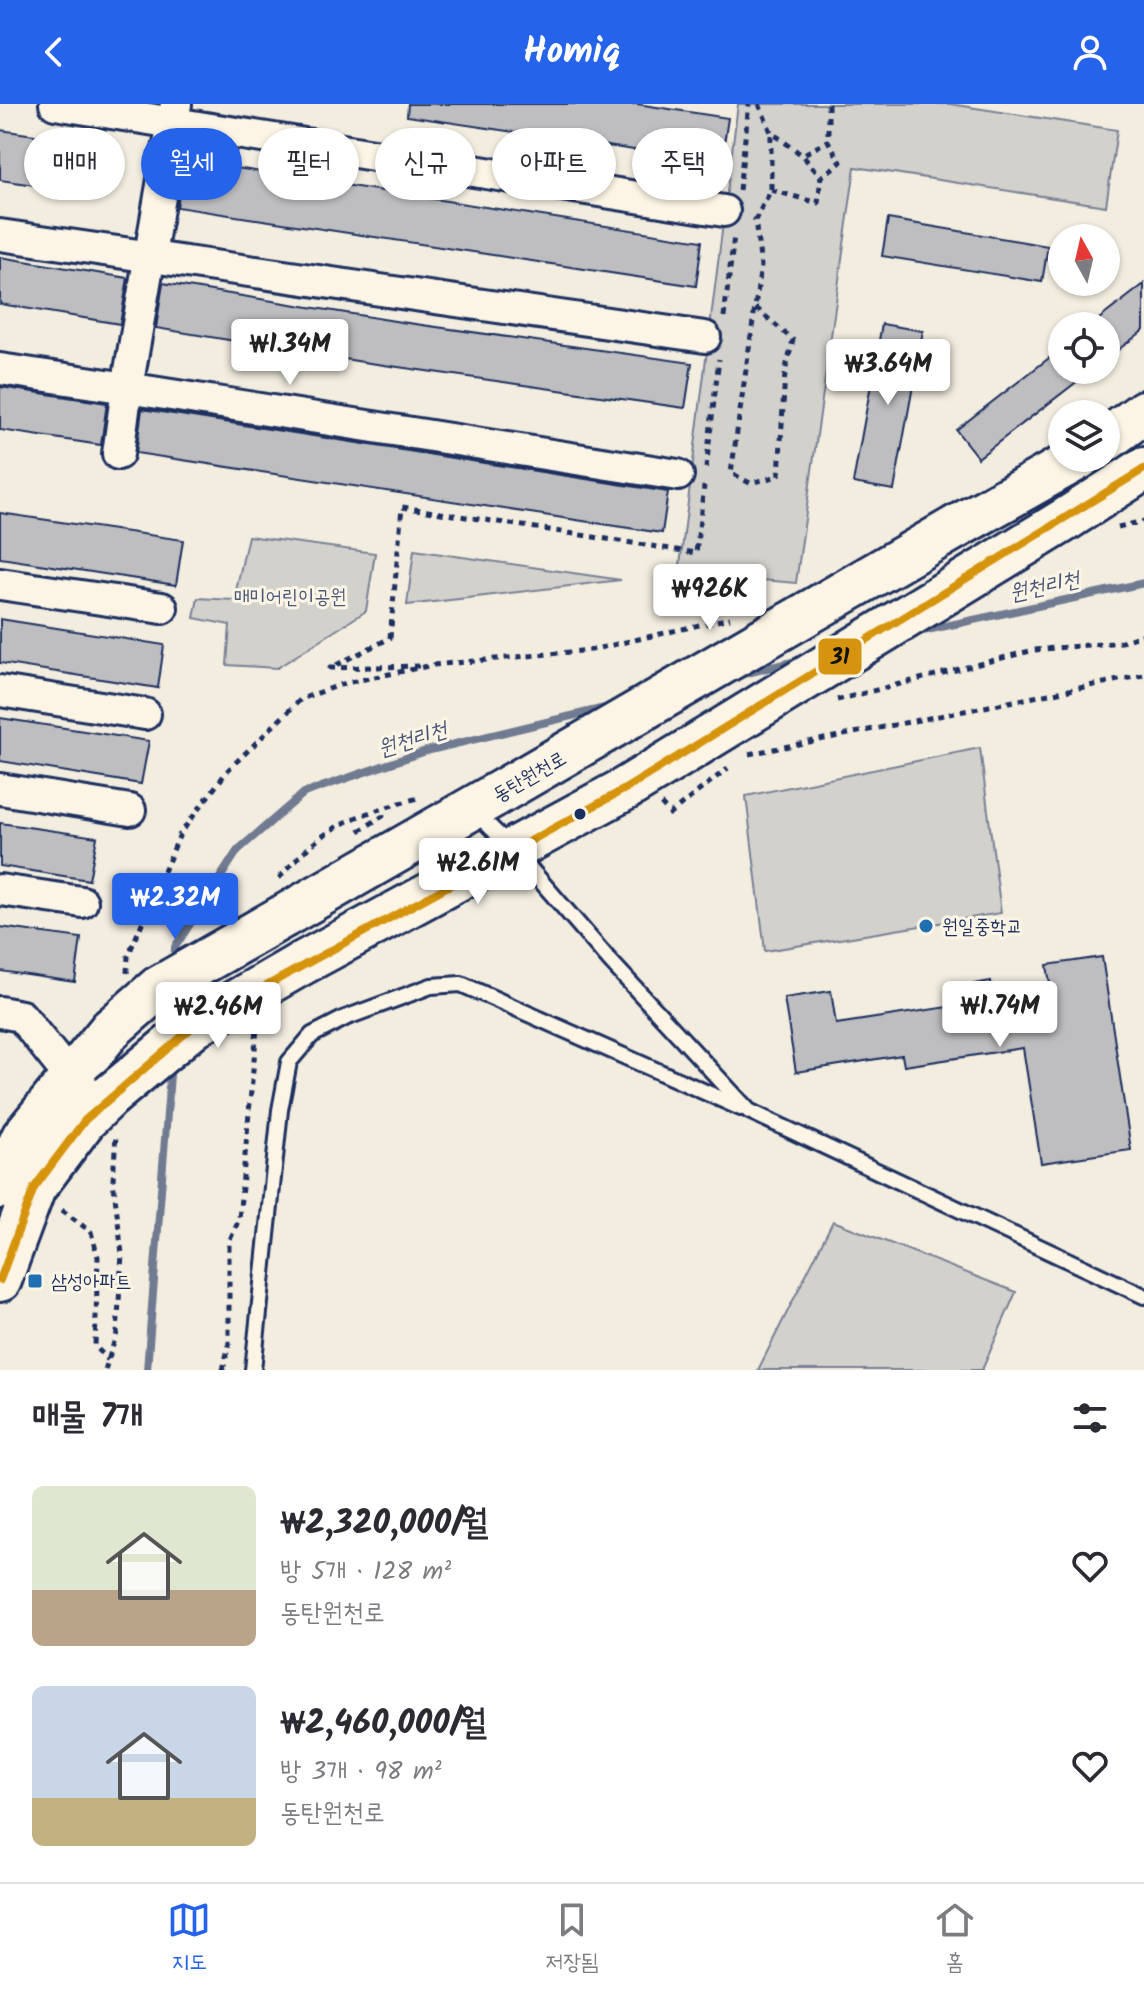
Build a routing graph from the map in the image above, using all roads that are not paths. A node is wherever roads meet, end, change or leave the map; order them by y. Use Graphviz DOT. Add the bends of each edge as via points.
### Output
graph roads {
  1 [pos="55,104"];
  2 [pos="175,113"];
  3 [pos="724,211"];
  4 [pos="0,235"];
  5 [pos="151,258"];
  6 [pos="705,337"];
  7 [pos="0,369"];
  8 [pos="127,388"];
  9 [pos="1144,412"];
  10 [pos="1120,430"];
  11 [pos="118,454"];
  12 [pos="1144,469"];
  13 [pos="1054,472"];
  14 [pos="678,475"];
  15 [pos="0,584"];
  16 [pos="162,608"];
  17 [pos="0,691"];
  18 [pos="145,714"];
  19 [pos="0,789"];
  20 [pos="484,802"];
  21 [pos="130,810"];
  22 [pos="514,850"];
  23 [pos="0,890"];
  24 [pos="82,902"];
  25 [pos="0,1012"];
  26 [pos="71,1076"];
  27 [pos="102,1104"];
  28 [pos="749,1111"];
  29 [pos="17,1188"];
  30 [pos="0,1280"];
  31 [pos="1144,1296"];
  32 [pos="253,1370"];
  1 -- 2 [label="street"];
  2 -- 3 [label="street"];
  2 -- 5 [label="street"];
  4 -- 5 [label="street"];
  5 -- 6 [label="street"];
  5 -- 8 [label="street"];
  7 -- 8 [label="street"];
  8 -- 11 [label="street"];
  8 -- 14 [label="street"];
  9 -- 10 [label="main road"];
  12 -- 22 [label="main road, 동탄원천로, bridge" via="625,789"];
  13 -- 20 [label="main road, 동탄원천로, bridge"];
  15 -- 16 [label="street"];
  17 -- 18 [label="street"];
  19 -- 21 [label="street"];
  20 -- 22 [label="lane"];
  20 -- 26 [label="main road, 동탄원천로, bridge" via="158,988 111,1029"];
  22 -- 27 [label="main road, 동탄원천로, bridge" via="195,1025"];
  22 -- 28 [label="lane"];
  23 -- 24 [label="street"];
  25 -- 26 [label="street" via="21,1016"];
  26 -- 27 [label="street"];
  26 -- 29 [label="main road, 동탄원천로" via="23,1137"];
  27 -- 29 [label="main road, 동탄원천로"];
  28 -- 31 [label="lane"];
  28 -- 32 [label="lane" via="461,984 431,986 312,1035 289,1062 280,1110"];
  29 -- 30 [label="main road, 동탄원천로"];
}
